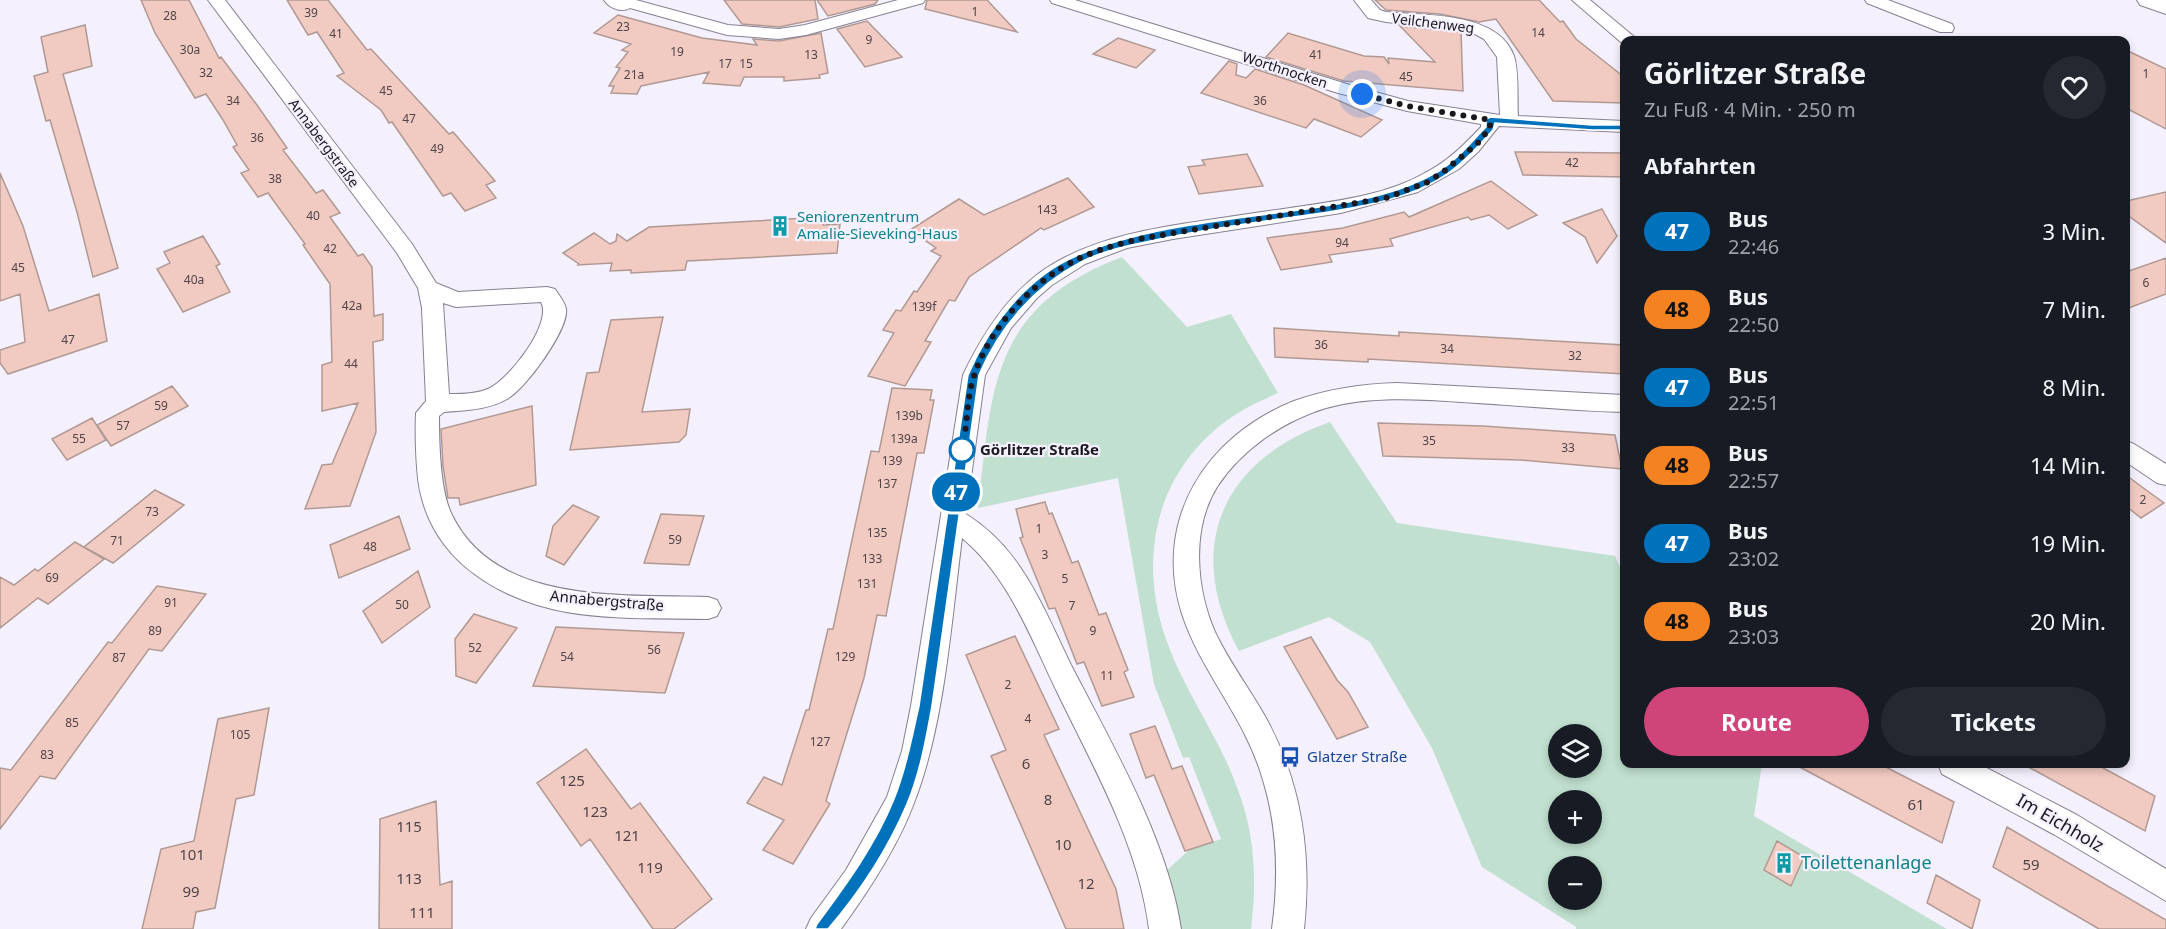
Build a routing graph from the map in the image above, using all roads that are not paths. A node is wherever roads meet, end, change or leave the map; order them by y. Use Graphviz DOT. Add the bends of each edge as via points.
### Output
graph roads {
  1 [pos="216,0"];
  2 [pos="917,0"];
  3 [pos="1058,0"];
  4 [pos="1362,0"];
  5 [pos="1580,0"];
  6 [pos="1874,0"];
  7 [pos="2148,0"];
  8 [pos="622,3"];
  9 [pos="2166,7"];
  10 [pos="1946,28"];
  11 [pos="1624,36"];
  12 [pos="1500,121"];
  13 [pos="1620,127"];
  14 [pos="429,288"];
  15 [pos="438,404"];
  16 [pos="1620,404"];
  17 [pos="2130,453"];
  18 [pos="2166,476"];
  19 [pos="952,518"];
  20 [pos="708,608"];
  21 [pos="1959,768"];
  22 [pos="2166,886"];
  23 [pos="822,929"];
  24 [pos="1165,929"];
  25 [pos="1288,929"];
  1 -- 14 [label="street, Annabergstraße" via="405,249"];
  2 -- 8 [label="street" via="779,34 728,30"];
  3 -- 12 [label="street, Worthnocken" via="1379,100"];
  4 -- 12 [label="street, Veilchenweg" via="1374,14 1473,26 1490,35 1506,57"];
  5 -- 11 [label="street"];
  6 -- 10 [label="street"];
  7 -- 9 [label="main road"];
  12 -- 13 [label="street, Worthnocken"];
  12 -- 19 [label="street" via="1443,172 1386,198 1144,238 1078,259 1046,280 1010,313 983,353 974,375"];
  14 -- 15 [label="street, Annabergstraße"];
  14 -- 15 [label="street" via="456,300 547,294 555,308 554,318 518,381 484,399"];
  15 -- 20 [label="street, Annabergstraße" via="428,413 433,495 453,539 470,558 519,587 549,598"];
  16 -- 25 [label="street" via="1443,392 1388,391 1342,396 1310,405 1265,428 1211,474 1191,521 1187,555 1189,592 1206,639 1275,773 1287,820 1292,874"];
  17 -- 18 [label="street"];
  19 -- 23 [label="street" via="926,706 913,761 900,802 858,881"];
  19 -- 24 [label="street" via="998,554 1014,579 1130,817 1157,882"];
  21 -- 22 [label="street, Im Eichholz" via="2066,825"];
}
